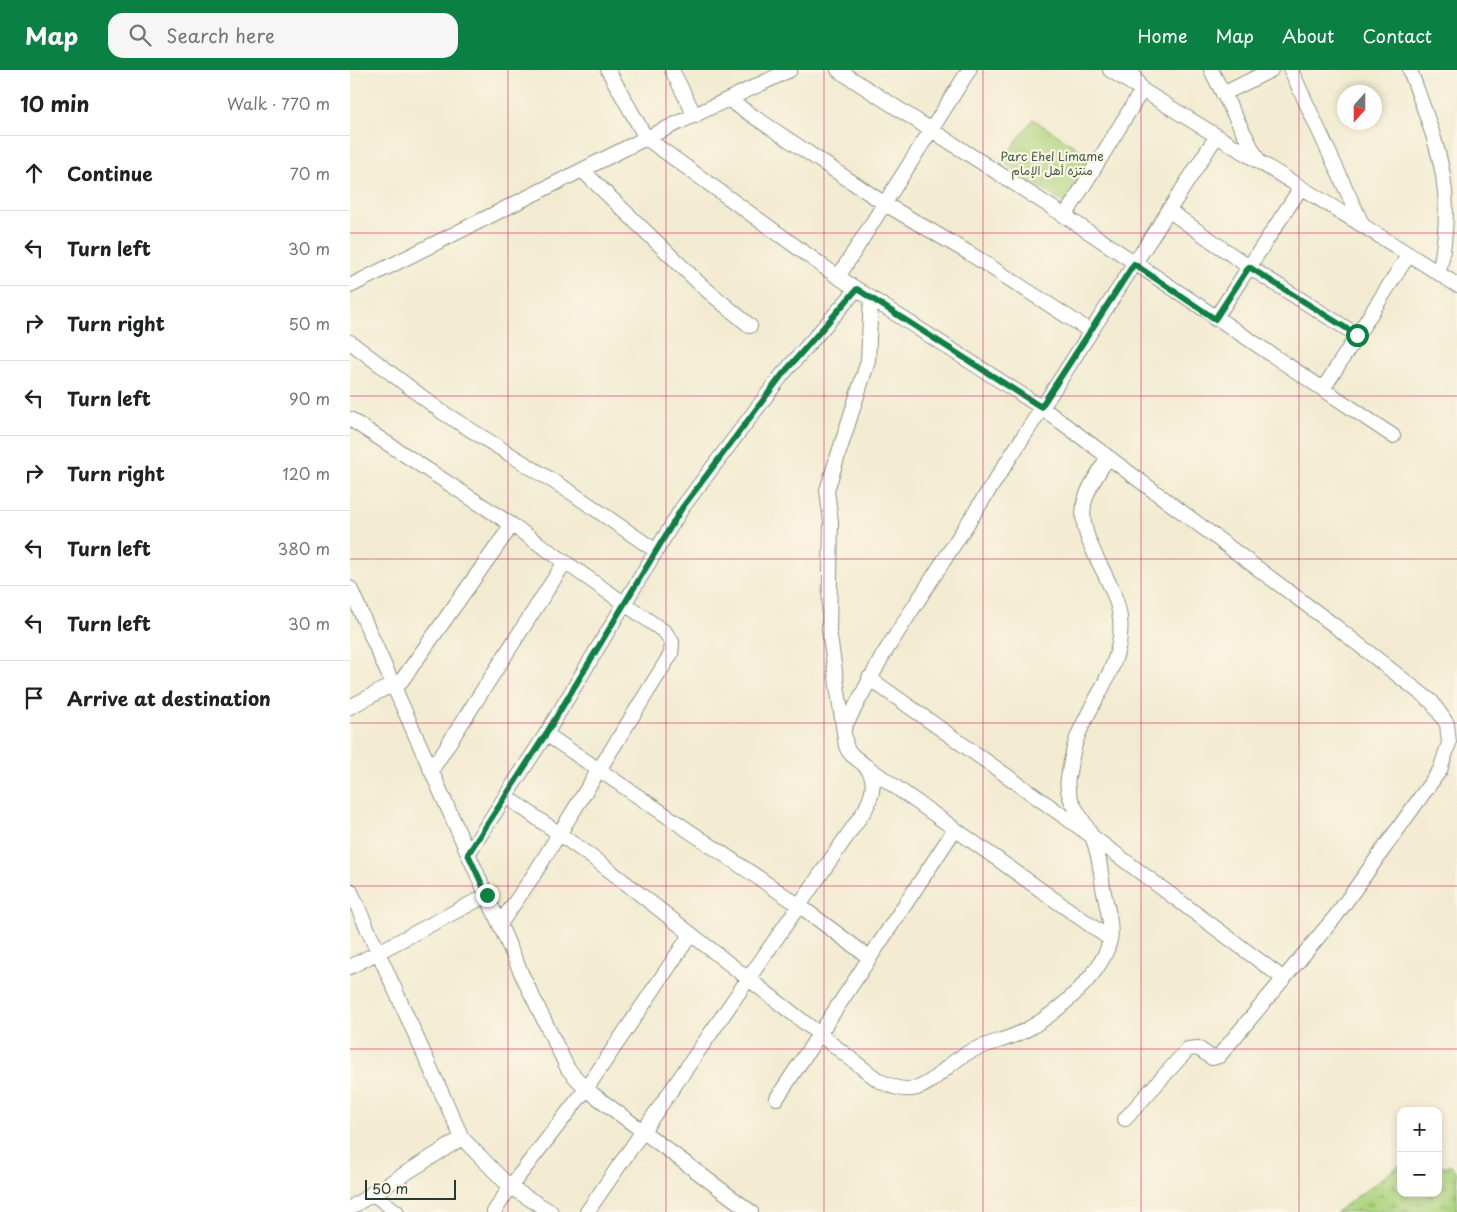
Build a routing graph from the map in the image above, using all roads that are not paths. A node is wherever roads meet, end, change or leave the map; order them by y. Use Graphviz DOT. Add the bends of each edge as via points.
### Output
graph roads {
  1 [pos="608,70"];
  2 [pos="672,70"];
  3 [pos="790,70"];
  4 [pos="838,70"];
  5 [pos="968,70"];
  6 [pos="1110,70"];
  7 [pos="1130,70"];
  8 [pos="1211,70"];
  9 [pos="1271,70"];
  10 [pos="1291,70"];
  11 [pos="1410,70"];
  12 [pos="766,75"];
  13 [pos="1142,90"];
  14 [pos="1223,94"];
  15 [pos="730,100"];
  16 [pos="695,116"];
  17 [pos="932,129"];
  18 [pos="1216,137"];
  19 [pos="646,138"];
  20 [pos="1259,164"];
  21 [pos="582,170"];
  22 [pos="1300,189"];
  23 [pos="886,204"];
  24 [pos="1168,210"];
  25 [pos="1065,216"];
  26 [pos="1362,224"];
  27 [pos="1409,254"];
  28 [pos="1134,264"];
  29 [pos="1249,267"];
  30 [pos="1439,273"];
  31 [pos="838,277"];
  32 [pos="1457,285"];
  33 [pos="350,286"];
  34 [pos="857,289"];
  35 [pos="871,298"];
  36 [pos="1215,319"];
  37 [pos="750,326"];
  38 [pos="1090,331"];
  39 [pos="1357,335"];
  40 [pos="350,342"];
  41 [pos="1323,389"];
  42 [pos="1041,407"];
  43 [pos="350,419"];
  44 [pos="1393,436"];
  45 [pos="1108,457"];
  46 [pos="512,524"];
  47 [pos="656,551"];
  48 [pos="566,562"];
  49 [pos="350,588"];
  50 [pos="624,603"];
  51 [pos="354,606"];
  52 [pos="869,678"];
  53 [pos="394,687"];
  54 [pos="350,706"];
  55 [pos="844,728"];
  56 [pos="546,734"];
  57 [pos="866,766"];
  58 [pos="599,770"];
  59 [pos="431,771"];
  60 [pos="506,796"];
  61 [pos="955,829"];
  62 [pos="559,834"];
  63 [pos="1093,837"];
  64 [pos="468,854"];
  65 [pos="350,890"];
  66 [pos="487,895"];
  67 [pos="800,906"];
  68 [pos="500,924"];
  69 [pos="691,934"];
  70 [pos="1110,939"];
  71 [pos="378,952"];
  72 [pos="870,958"];
  73 [pos="350,967"];
  74 [pos="1284,979"];
  75 [pos="749,981"];
  76 [pos="820,1034"];
  77 [pos="586,1090"];
  78 [pos="777,1098"];
  79 [pos="1125,1119"];
  80 [pos="643,1132"];
  81 [pos="462,1138"];
  82 [pos="510,1187"];
  83 [pos="372,1193"];
  84 [pos="350,1208"];
  85 [pos="397,1212"];
  86 [pos="494,1212"];
  87 [pos="551,1212"];
  88 [pos="587,1212"];
  89 [pos="751,1212"];
  1 -- 19 [label="street"];
  2 -- 16 [label="street"];
  3 -- 12 [label="street"];
  4 -- 17 [label="street"];
  5 -- 17 [label="street"];
  6 -- 13 [label="street"];
  7 -- 13 [label="street"];
  8 -- 14 [label="street"];
  9 -- 14 [label="street"];
  10 -- 26 [label="street"];
  11 -- 30 [label="street" via="1443,162 1448,218"];
  12 -- 15 [label="street"];
  13 -- 18 [label="street"];
  13 -- 25 [label="street"];
  14 -- 20 [label="street"];
  15 -- 16 [label="street"];
  15 -- 23 [label="street"];
  16 -- 19 [label="street"];
  17 -- 23 [label="street"];
  17 -- 25 [label="street"];
  18 -- 20 [label="street"];
  18 -- 24 [label="street"];
  19 -- 21 [label="street"];
  19 -- 31 [label="street"];
  20 -- 22 [label="street"];
  21 -- 33 [label="street"];
  21 -- 37 [label="street" via="702,286"];
  22 -- 26 [label="street"];
  22 -- 29 [label="street"];
  23 -- 31 [label="street"];
  23 -- 38 [label="street"];
  24 -- 28 [label="street"];
  24 -- 29 [label="street"];
  25 -- 28 [label="street"];
  26 -- 27 [label="street"];
  27 -- 30 [label="street"];
  27 -- 39 [label="street"];
  28 -- 36 [label="street"];
  28 -- 38 [label="street"];
  29 -- 36 [label="street"];
  29 -- 39 [label="street"];
  30 -- 32 [label="street"];
  31 -- 34 [label="street"];
  34 -- 35 [label="street"];
  34 -- 47 [label="street" via="782,375 682,508"];
  35 -- 42 [label="street"];
  35 -- 55 [label="street" via="868,361 827,490 831,522 829,630"];
  36 -- 41 [label="street"];
  38 -- 42 [label="street"];
  39 -- 41 [label="street"];
  40 -- 47 [label="street" via="442,412 572,493"];
  41 -- 44 [label="street"];
  42 -- 45 [label="street"];
  42 -- 52 [label="street"];
  43 -- 46 [label="street"];
  45 -- 63 [label="street" via="1085,499 1084,525 1116,602 1120,617 1119,648 1077,739 1067,780 1071,800"];
  45 -- 74 [label="street" via="1432,702 1447,724 1449,743 1440,770 1335,917"];
  46 -- 48 [label="street"];
  46 -- 53 [label="street"];
  47 -- 50 [label="street"];
  48 -- 50 [label="street"];
  48 -- 59 [label="street"];
  49 -- 51 [label="street"];
  50 -- 56 [label="street"];
  50 -- 58 [label="street" via="670,636 673,648"];
  51 -- 53 [label="street"];
  52 -- 55 [label="street"];
  52 -- 63 [label="street"];
  53 -- 54 [label="street"];
  53 -- 59 [label="street"];
  55 -- 57 [label="street" via="850,755"];
  56 -- 58 [label="street"];
  56 -- 60 [label="street"];
  57 -- 61 [label="street"];
  57 -- 67 [label="street" via="873,785 865,810"];
  58 -- 62 [label="street"];
  58 -- 67 [label="street"];
  59 -- 64 [label="street"];
  60 -- 62 [label="street"];
  60 -- 64 [label="street"];
  61 -- 70 [label="street"];
  61 -- 72 [label="street"];
  62 -- 68 [label="street"];
  62 -- 69 [label="street"];
  63 -- 70 [label="street"];
  63 -- 74 [label="street"];
  64 -- 66 [label="street"];
  65 -- 71 [label="street"];
  66 -- 68 [label="street"];
  66 -- 71 [label="street"];
  67 -- 72 [label="street"];
  67 -- 75 [label="street"];
  68 -- 77 [label="street" via="568,1069"];
  69 -- 75 [label="street"];
  69 -- 77 [label="street"];
  70 -- 76 [label="street" via="1094,972 1045,1018 1025,1031 961,1056 932,1082 919,1088 891,1087 878,1080"];
  71 -- 73 [label="street"];
  71 -- 81 [label="street"];
  72 -- 76 [label="street"];
  74 -- 79 [label="street" via="1219,1056 1212,1058 1198,1048 1188,1049"];
  75 -- 76 [label="street"];
  75 -- 80 [label="street"];
  76 -- 78 [label="street"];
  77 -- 80 [label="street"];
  77 -- 82 [label="street"];
  80 -- 88 [label="street"];
  80 -- 89 [label="street"];
  81 -- 82 [label="street"];
  81 -- 83 [label="street"];
  82 -- 86 [label="street"];
  82 -- 87 [label="street"];
  83 -- 84 [label="street"];
  83 -- 85 [label="street"];
}
